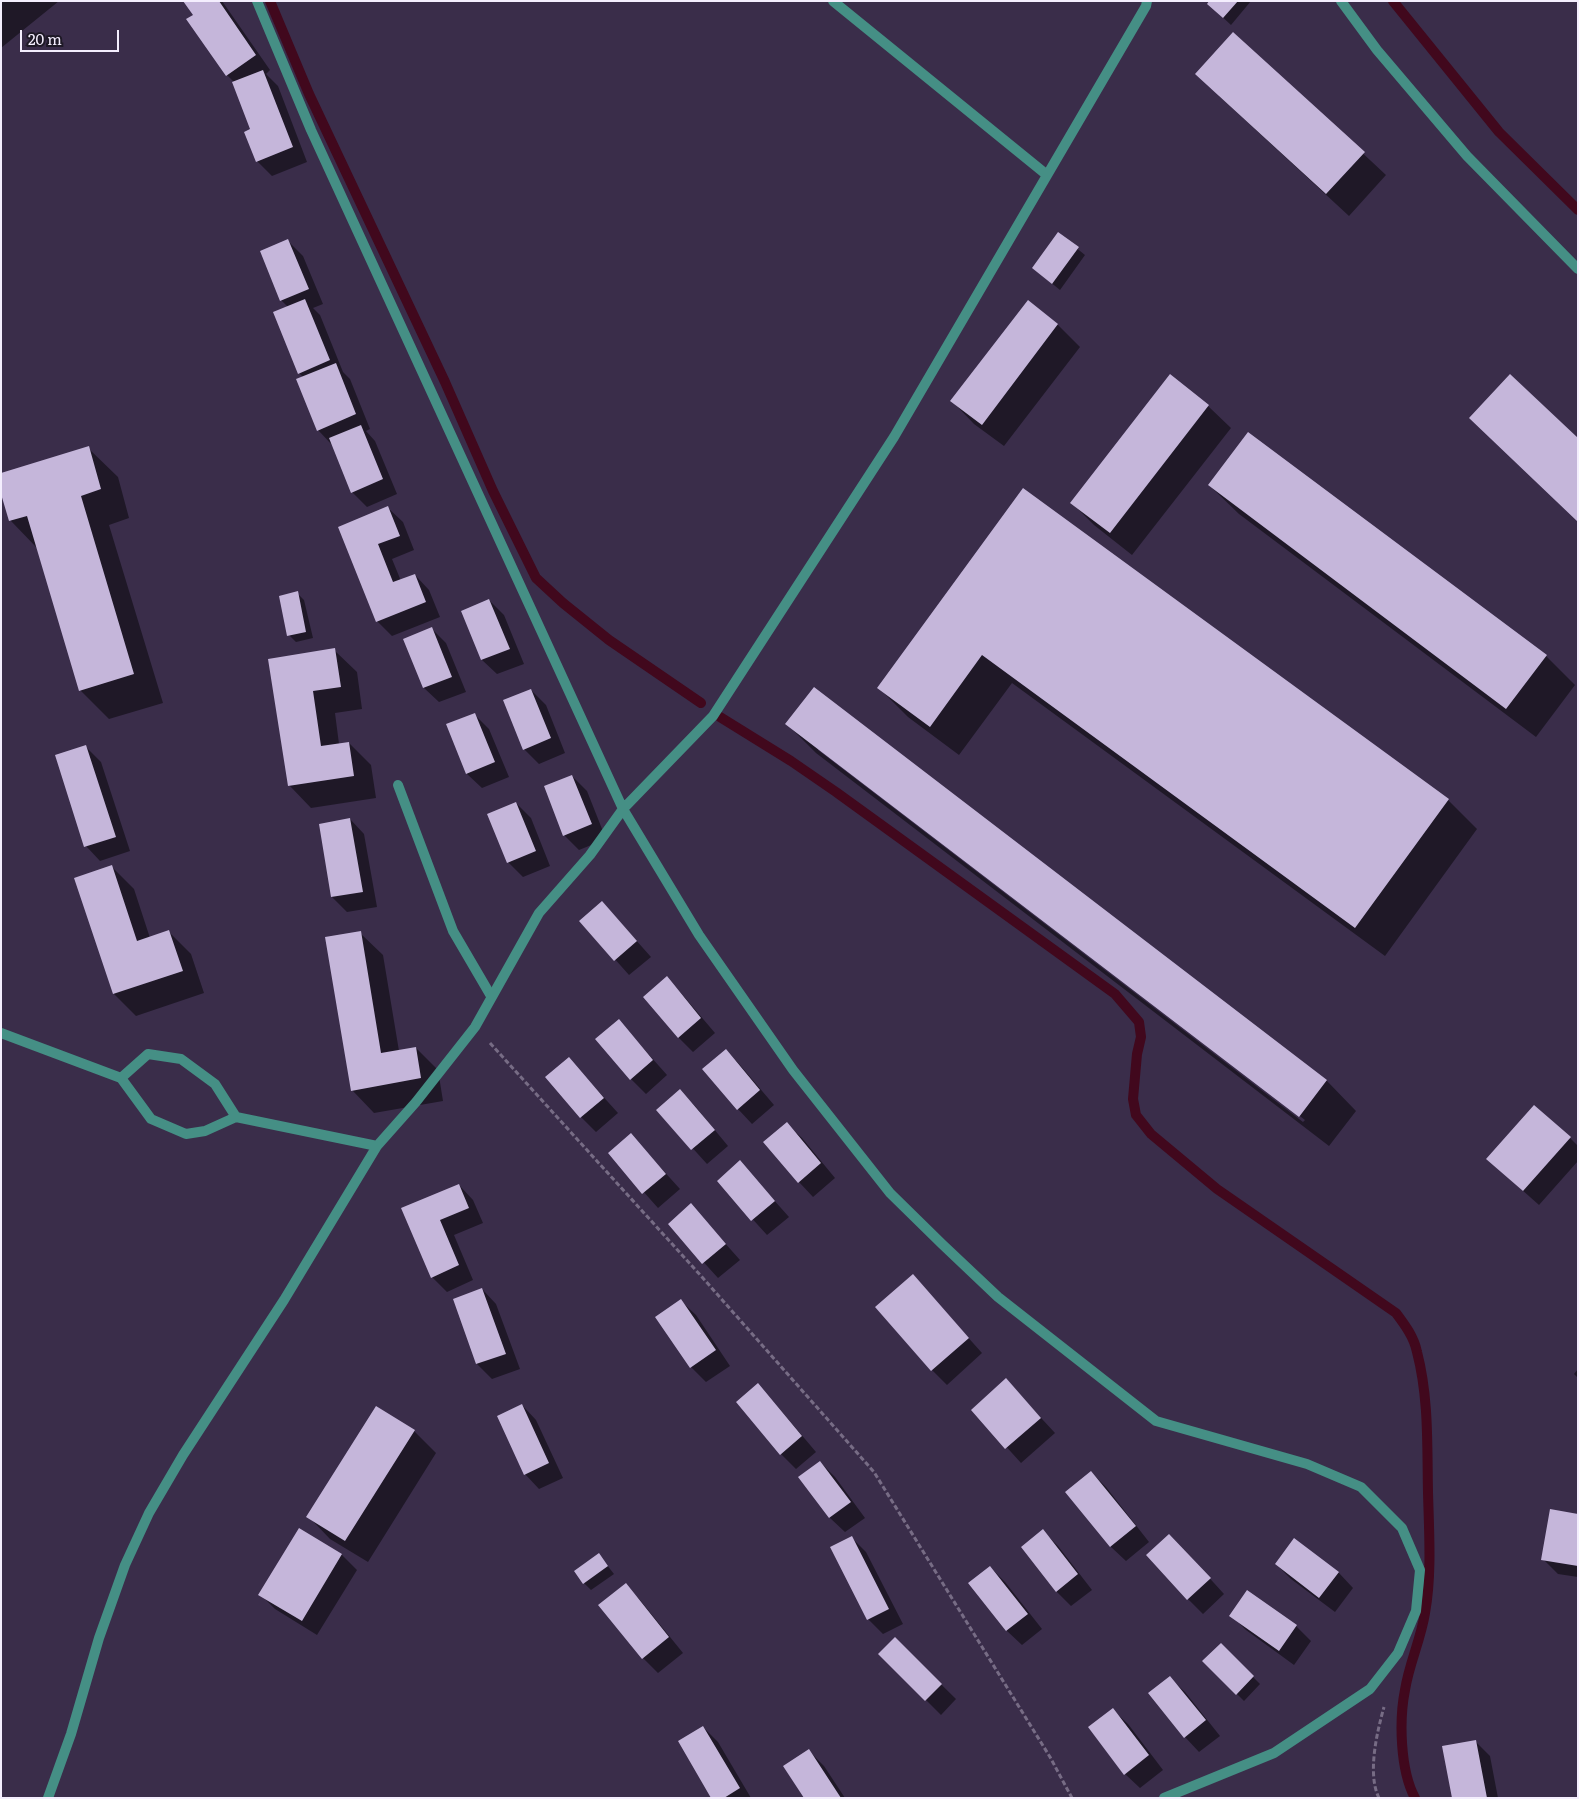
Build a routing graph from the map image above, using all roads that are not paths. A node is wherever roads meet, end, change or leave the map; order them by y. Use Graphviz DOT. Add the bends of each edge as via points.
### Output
graph roads {
  1 [pos="257,1"];
  2 [pos="833,1"];
  3 [pos="1148,1"];
  4 [pos="1341,1"];
  5 [pos="1047,175"];
  6 [pos="1578,269"];
  7 [pos="398,784"];
  8 [pos="623,809"];
  9 [pos="491,996"];
  10 [pos="1,1033"];
  11 [pos="121,1078"];
  12 [pos="236,1117"];
  13 [pos="377,1146"];
  14 [pos="48,1798"];
  15 [pos="1164,1798"];
  1 -- 8 [label="street" via="315,139"];
  2 -- 5 [label="street"];
  3 -- 5 [label="street"];
  4 -- 6 [label="street" via="1377,50 1467,156"];
  5 -- 8 [label="street" via="894,437 713,716"];
  7 -- 9 [label="street" via="453,931"];
  8 -- 9 [label="street" via="590,855 539,913"];
  8 -- 15 [label="street" via="699,935 793,1070 890,1193 991,1290 1156,1421 1307,1464 1361,1487 1402,1528 1420,1570 1416,1611 1398,1653 1370,1689 1274,1753"];
  9 -- 13 [label="street" via="475,1027"];
  10 -- 11 [label="street"];
  11 -- 12 [label="street" via="151,1119 186,1134 206,1131"];
  11 -- 12 [label="street" via="148,1054 182,1059 214,1084"];
  12 -- 13 [label="street"];
  13 -- 14 [label="street" via="149,1513 125,1565 102,1629"];
}
